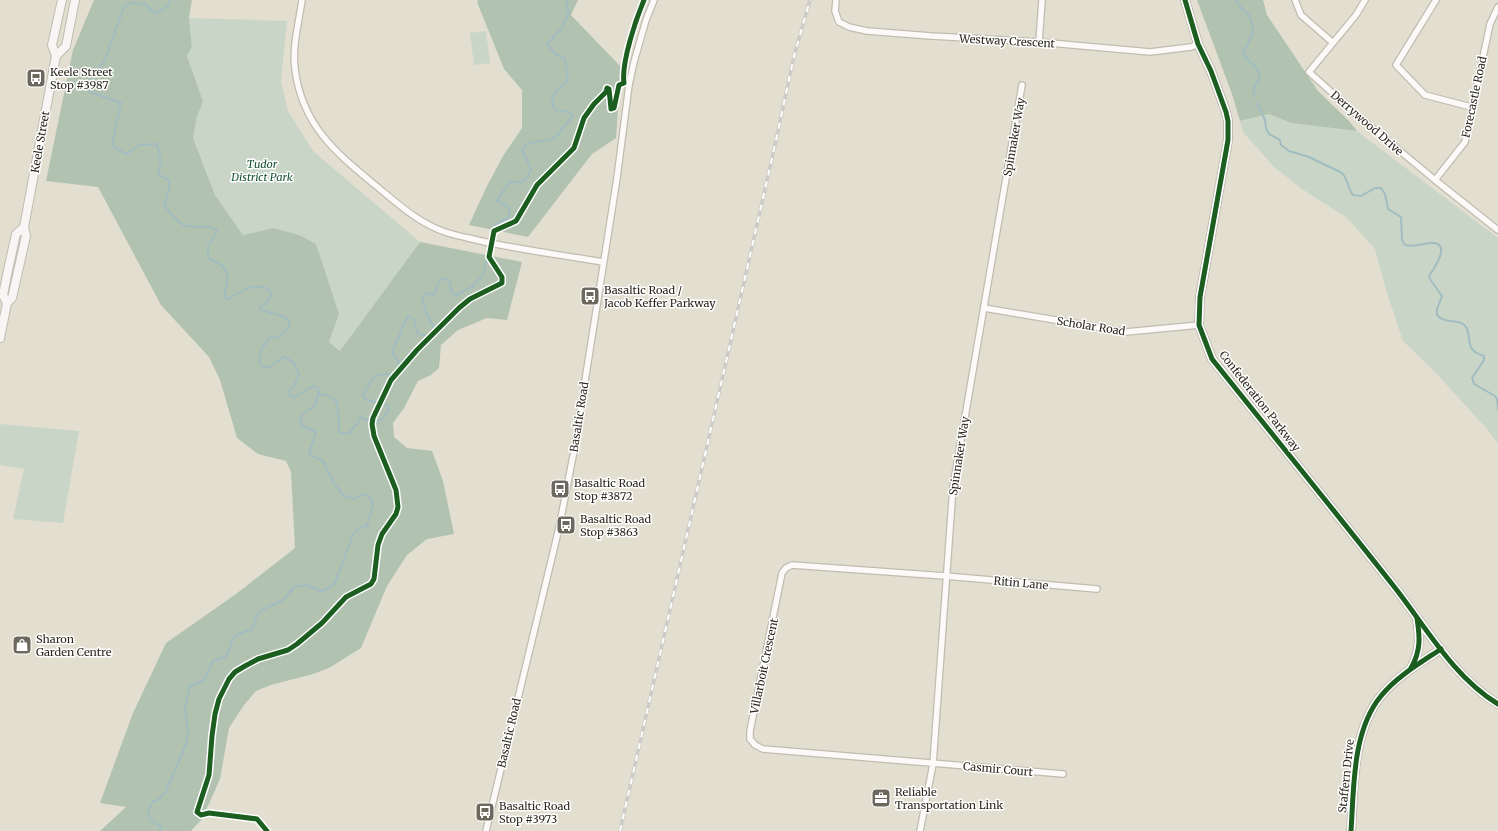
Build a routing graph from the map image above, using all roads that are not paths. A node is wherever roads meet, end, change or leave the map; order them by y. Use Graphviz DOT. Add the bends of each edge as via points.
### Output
graph roads {
  1 [pos="62,0"];
  2 [pos="75,0"];
  3 [pos="302,0"];
  4 [pos="654,0"];
  5 [pos="836,0"];
  6 [pos="1042,0"];
  7 [pos="1185,0"];
  8 [pos="1295,0"];
  9 [pos="1365,0"];
  10 [pos="1436,0"];
  11 [pos="1498,7"];
  12 [pos="1039,42"];
  13 [pos="1332,42"];
  14 [pos="1198,44"];
  15 [pos="56,56"];
  16 [pos="1022,85"];
  17 [pos="1471,107"];
  18 [pos="1435,180"];
  19 [pos="1497,228"];
  20 [pos="603,262"];
  21 [pos="984,308"];
  22 [pos="1199,325"];
  23 [pos="0,338"];
  24 [pos="946,576"];
  25 [pos="1097,589"];
  26 [pos="1417,618"];
  27 [pos="1441,649"];
  28 [pos="1410,670"];
  29 [pos="1498,704"];
  30 [pos="933,764"];
  31 [pos="1063,774"];
  32 [pos="486,831"];
  33 [pos="920,831"];
  34 [pos="1351,831"];
  1 -- 15 [label="street, Keele Street" via="52,45"];
  2 -- 15 [label="street, Keele Street" via="66,46"];
  3 -- 20 [label="street" via="295,69 300,93 314,126 347,162 409,213 432,227 492,243"];
  4 -- 20 [label="street, Basaltic Road" via="631,76"];
  5 -- 12 [label="street, Westway Crescent" via="835,11 839,22 849,27 931,36"];
  6 -- 12 [label="street"];
  7 -- 14 [label="street, Confederation Parkway"];
  8 -- 13 [label="street" via="1301,15"];
  9 -- 13 [label="street, Derrywood Drive" via="1356,15"];
  10 -- 17 [label="street" via="1396,65 1425,95"];
  11 -- 17 [label="street, Forecastle Road" via="1490,24"];
  12 -- 14 [label="street, Westway Crescent" via="1150,52"];
  13 -- 18 [label="street, Derrywood Drive" via="1309,72"];
  14 -- 22 [label="street, Confederation Parkway" via="1211,71 1228,121 1228,140 1200,297"];
  15 -- 23 [label="street, Keele Street" via="24,227 16,234 3,295 7,303"];
  16 -- 21 [label="street, Spinnaker Way"];
  17 -- 18 [label="street, Forecastle Road" via="1465,142"];
  18 -- 19 [label="street, Derrywood Drive"];
  20 -- 32 [label="street, Basaltic Road" via="574,451 559,528"];
  21 -- 22 [label="street, Scholar Road" via="1126,332"];
  21 -- 24 [label="street, Spinnaker Way" via="953,487"];
  22 -- 26 [label="street, Confederation Parkway" via="1212,359"];
  24 -- 25 [label="street, Ritin Lane"];
  24 -- 30 [label="street, Spinnaker Way"];
  24 -- 30 [label="street, Villarboit Crescent" via="800,566 786,568 782,574 750,731 750,739 762,749"];
  26 -- 27 [label="street, Confederation Parkway"];
  26 -- 28 [label="street, Staffern Drive" via="1420,637 1417,658"];
  27 -- 28 [label="street, Staffern Drive"];
  27 -- 29 [label="street, Confederation Parkway" via="1466,679"];
  28 -- 34 [label="street, Staffern Drive" via="1380,696 1361,733 1355,763"];
  30 -- 31 [label="street, Casmir Court"];
  30 -- 33 [label="street, Spinnaker Way"];
}
